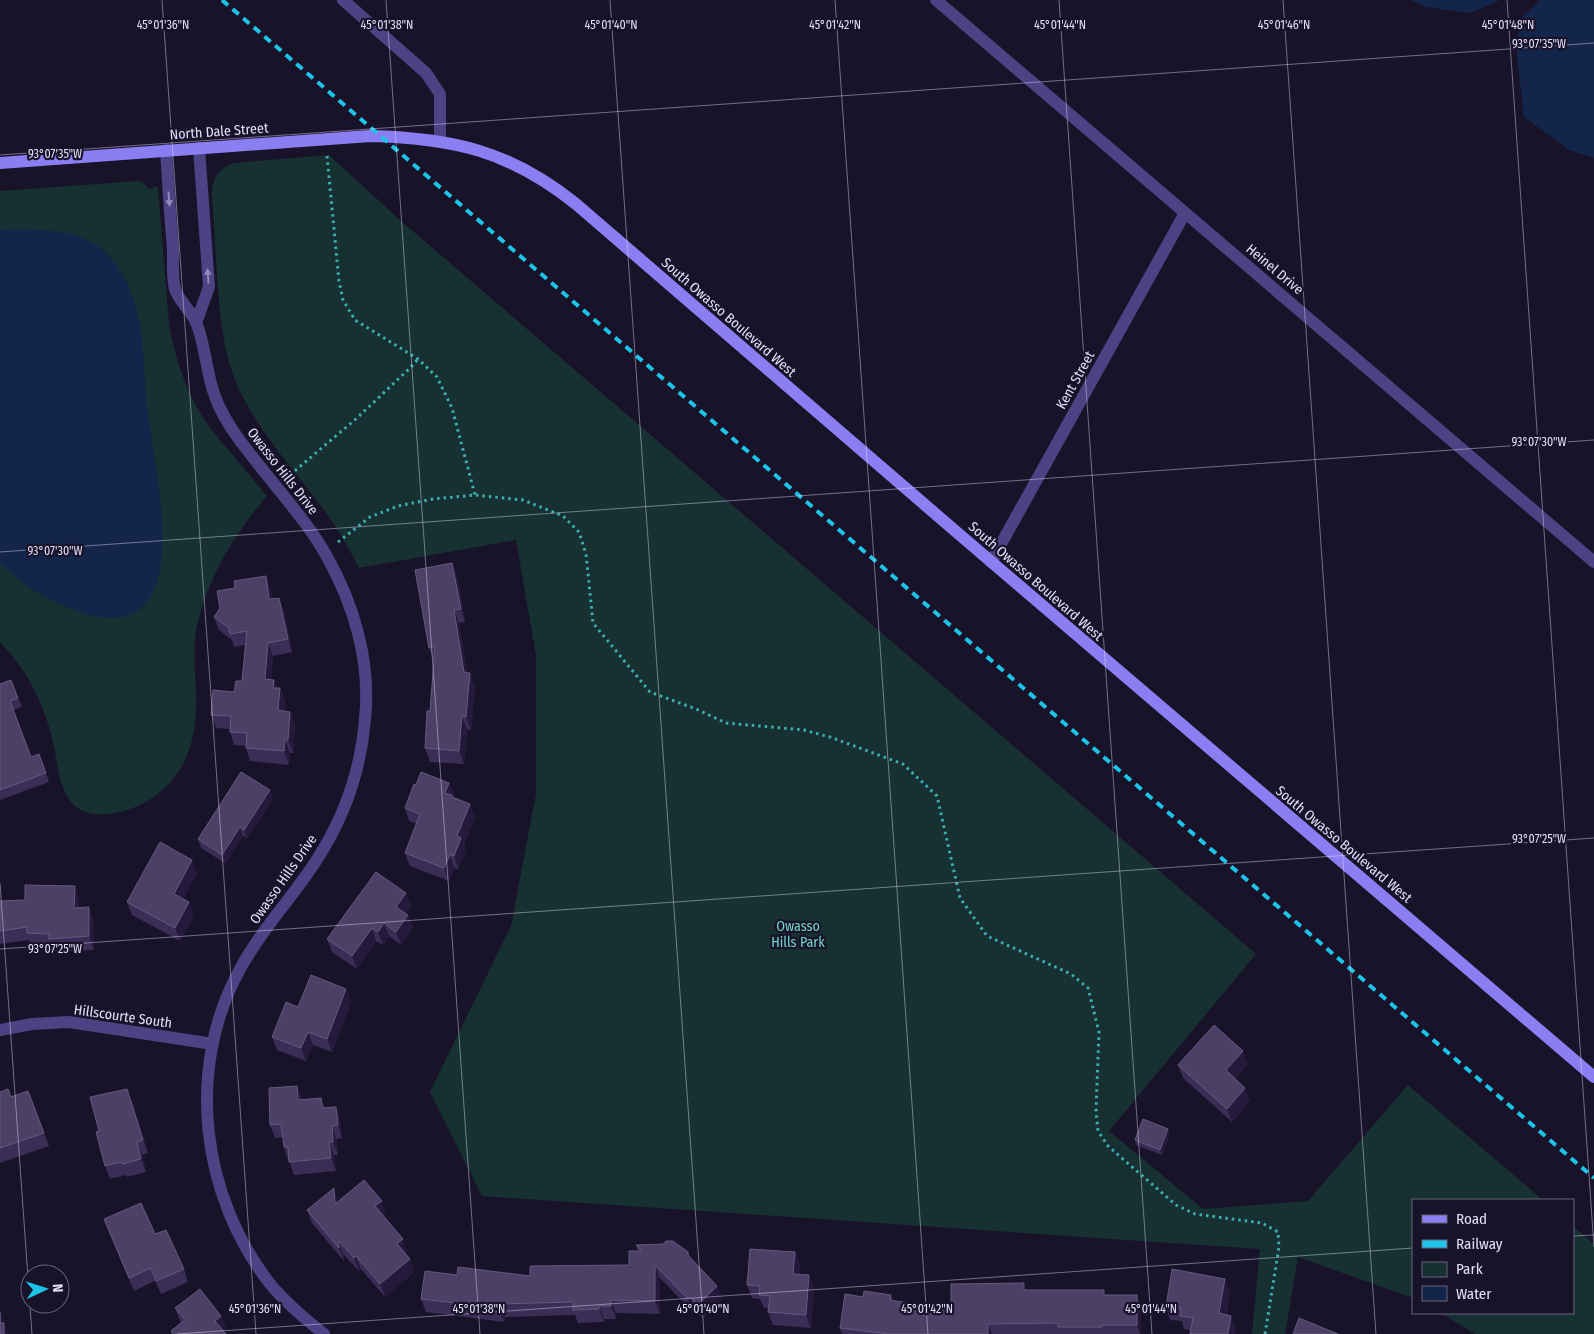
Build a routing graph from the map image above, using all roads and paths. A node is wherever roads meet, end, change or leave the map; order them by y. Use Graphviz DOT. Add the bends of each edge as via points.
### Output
graph roads {
  1 [pos="343,0"];
  2 [pos="936,0"];
  3 [pos="325,138"];
  4 [pos="440,142"];
  5 [pos="199,148"];
  6 [pos="166,150"];
  7 [pos="0,163"];
  8 [pos="1185,213"];
  9 [pos="196,323"];
  10 [pos="418,359"];
  11 [pos="276,487"];
  12 [pos="475,495"];
  13 [pos="325,553"];
  14 [pos="991,562"];
  15 [pos="1594,562"];
  16 [pos="0,1030"];
  17 [pos="213,1044"];
  18 [pos="1594,1077"];
  19 [pos="324,1334"];
  20 [pos="1265,1334"];
  1 -- 4 [label="street" via="426,72 440,94"];
  2 -- 8 [label="street, Heinel Drive"];
  3 -- 4 [label="street, North Dale Street" via="390,137"];
  3 -- 5 [label="street, North Dale Street"];
  3 -- 10 [label="path" via="343,300 355,320"];
  4 -- 14 [label="street, South Owasso Boulevard West" via="504,159 525,168 558,190"];
  5 -- 6 [label="street, North Dale Street"];
  9 -- 5 [label="street, one-way" via="209,287"];
  6 -- 7 [label="street, North Dale Street"];
  6 -- 9 [label="street, Owasso Hills Drive, one-way" via="175,289"];
  8 -- 14 [label="street, Kent Street"];
  8 -- 15 [label="street, Heinel Drive"];
  9 -- 11 [label="street, Owasso Hills Drive" via="216,400 236,435"];
  10 -- 11 [label="path" via="357,418"];
  10 -- 12 [label="path" via="437,377 452,408"];
  11 -- 13 [label="street, Owasso Hills Drive"];
  12 -- 13 [label="path" via="398,506 370,518"];
  12 -- 20 [label="path" via="523,500 563,516 579,532 586,554 593,623 650,692 726,723 804,730 830,737 903,764 937,796 960,898 987,936 1071,974 1088,988 1099,1032 1098,1131 1108,1146 1176,1205 1195,1214 1262,1223 1278,1232 1279,1247"];
  13 -- 17 [label="street, Owasso Hills Drive" via="343,588 356,626 365,670 366,715 361,755 335,830 240,969 222,1008"];
  14 -- 18 [label="street, South Owasso Boulevard West"];
  16 -- 17 [label="street, Hillscourte South" via="32,1024 77,1023"];
  17 -- 19 [label="street, Owasso Hills Drive" via="207,1096 208,1136 227,1209 247,1249 273,1286 304,1319"];
}
